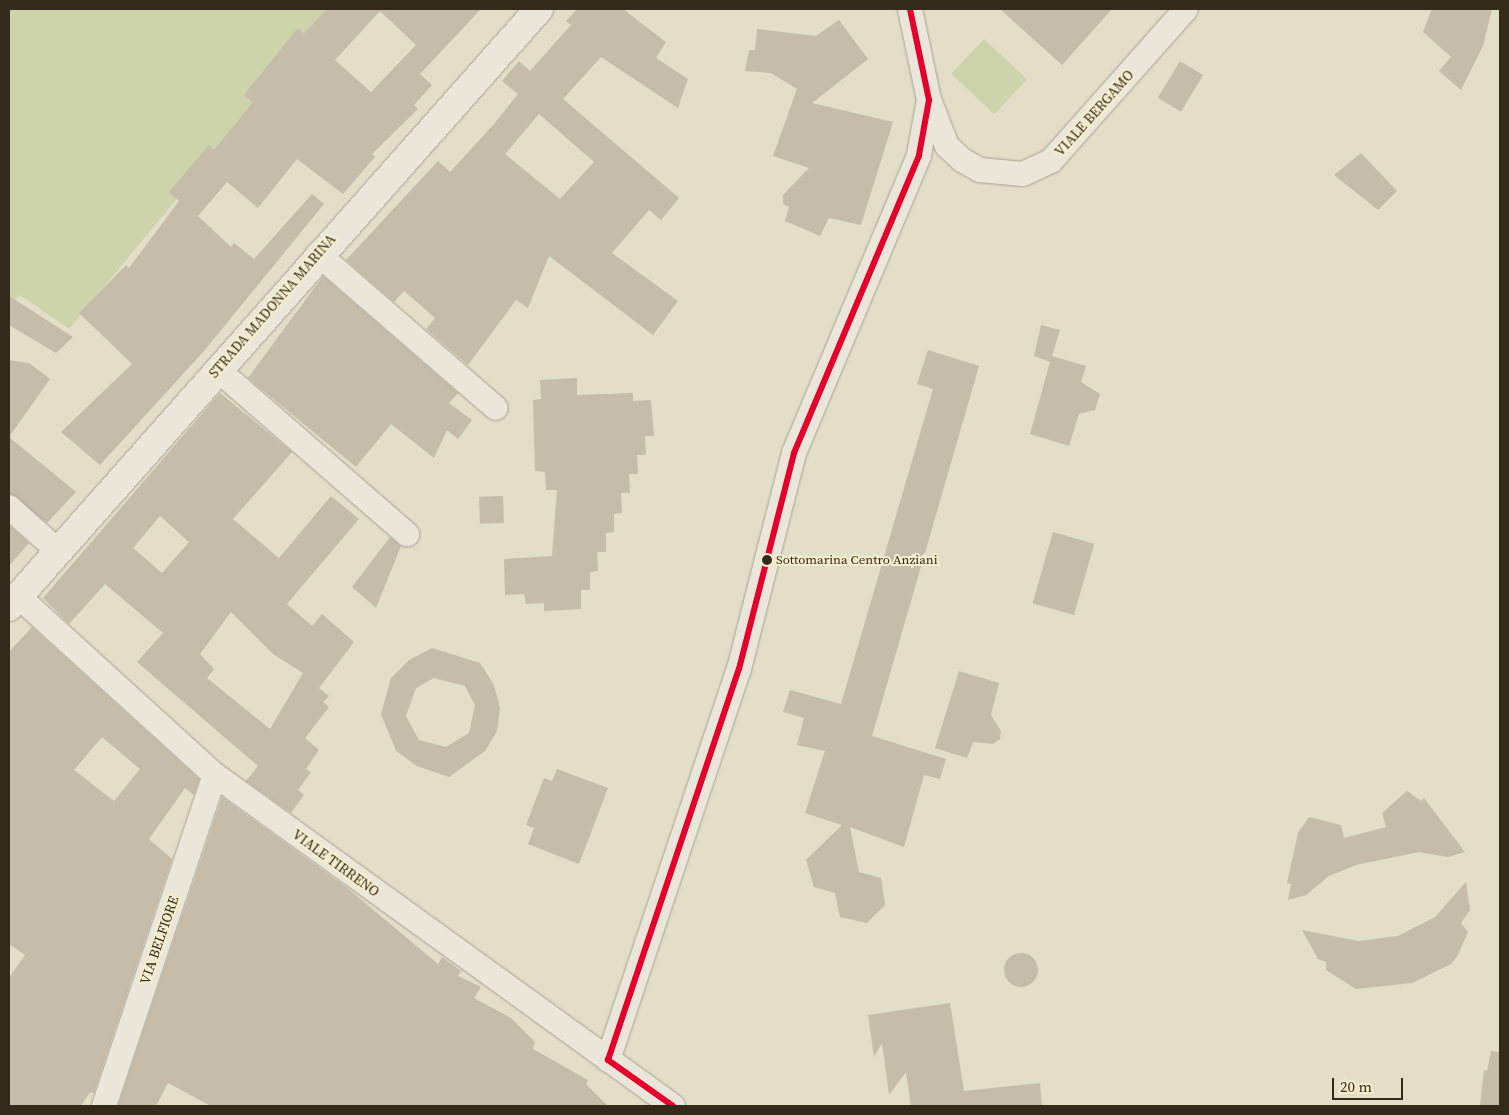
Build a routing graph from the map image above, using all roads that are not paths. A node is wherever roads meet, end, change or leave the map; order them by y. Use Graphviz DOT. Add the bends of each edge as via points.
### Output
graph roads {
  1 [pos="539,9"];
  2 [pos="910,9"];
  3 [pos="1186,9"];
  4 [pos="929,100"];
  5 [pos="318,254"];
  6 [pos="217,369"];
  7 [pos="496,408"];
  8 [pos="9,507"];
  9 [pos="407,534"];
  10 [pos="58,551"];
  11 [pos="13,601"];
  12 [pos="215,775"];
  13 [pos="608,1060"];
  14 [pos="104,1106"];
  15 [pos="673,1106"];
  1 -- 5 [label="street, STRADA MADONNA MARINA"];
  2 -- 4 [label="street"];
  3 -- 4 [label="street, VIALE BERGAMO" via="1051,161 1023,174 980,170 962,160 947,146"];
  4 -- 13 [label="street" via="919,155 794,453 740,669"];
  5 -- 6 [label="street, STRADA MADONNA MARINA"];
  5 -- 7 [label="street"];
  6 -- 9 [label="street"];
  6 -- 10 [label="street, STRADA MADONNA MARINA"];
  8 -- 10 [label="street"];
  10 -- 11 [label="street, STRADA MADONNA MARINA"];
  11 -- 12 [label="street, VIALE TIRRENO"];
  12 -- 13 [label="street, VIALE TIRRENO"];
  12 -- 14 [label="street, VIA BELFIORE"];
  13 -- 15 [label="street, VIALE TIRRENO"];
}
